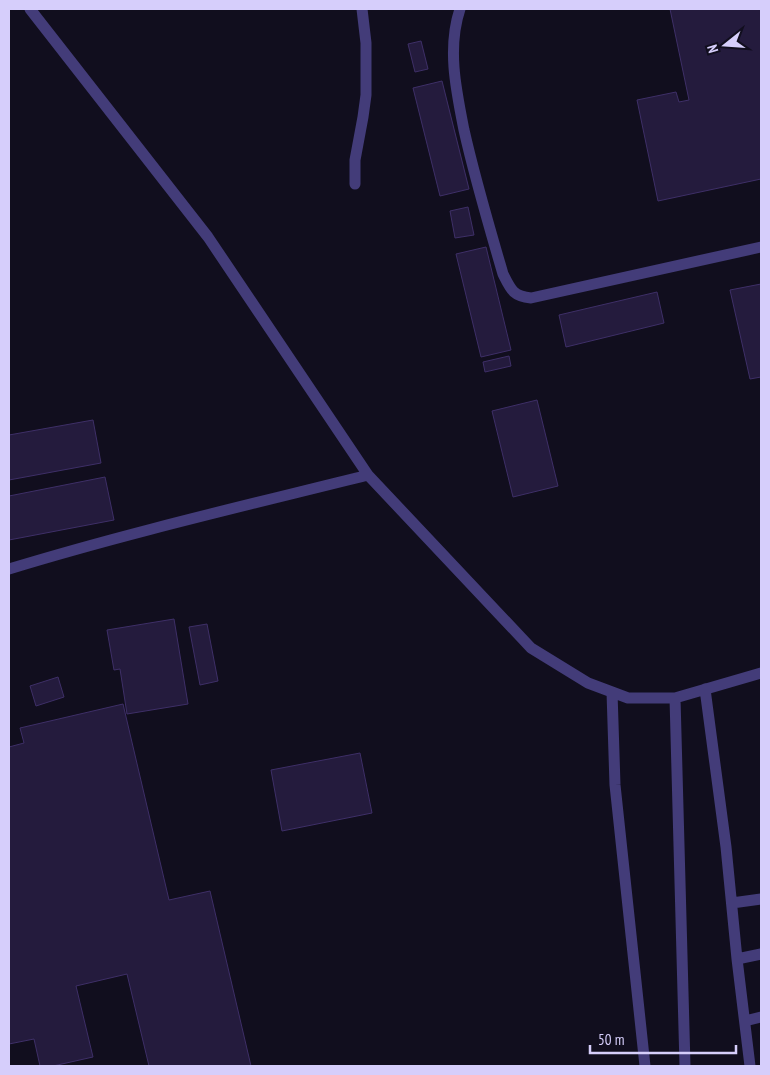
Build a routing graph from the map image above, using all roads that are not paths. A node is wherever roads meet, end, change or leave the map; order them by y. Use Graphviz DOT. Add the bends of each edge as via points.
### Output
graph roads {
  1 [pos="30,9"];
  2 [pos="362,9"];
  3 [pos="460,9"];
  4 [pos="355,184"];
  5 [pos="761,247"];
  6 [pos="368,475"];
  7 [pos="9,569"];
  8 [pos="761,673"];
  9 [pos="705,690"];
  10 [pos="612,692"];
  11 [pos="675,698"];
  12 [pos="761,899"];
  13 [pos="732,903"];
  14 [pos="761,954"];
  15 [pos="737,959"];
  16 [pos="761,1018"];
  17 [pos="745,1021"];
  18 [pos="645,1066"];
  19 [pos="685,1066"];
  20 [pos="750,1066"];
  1 -- 6 [label="lane" via="208,238"];
  2 -- 4 [label="lane" via="366,95 355,160"];
  3 -- 5 [label="lane" via="453,48 460,108 476,184 503,274 520,296 532,298"];
  6 -- 7 [label="lane"];
  6 -- 10 [label="lane" via="531,648 588,682"];
  8 -- 9 [label="lane"];
  9 -- 11 [label="lane"];
  9 -- 13 [label="lane"];
  10 -- 11 [label="lane" via="628,698"];
  10 -- 18 [label="lane" via="615,785"];
  11 -- 19 [label="lane"];
  12 -- 13 [label="lane"];
  13 -- 15 [label="lane"];
  14 -- 15 [label="lane"];
  15 -- 17 [label="lane"];
  16 -- 17 [label="lane"];
  17 -- 20 [label="lane"];
}
